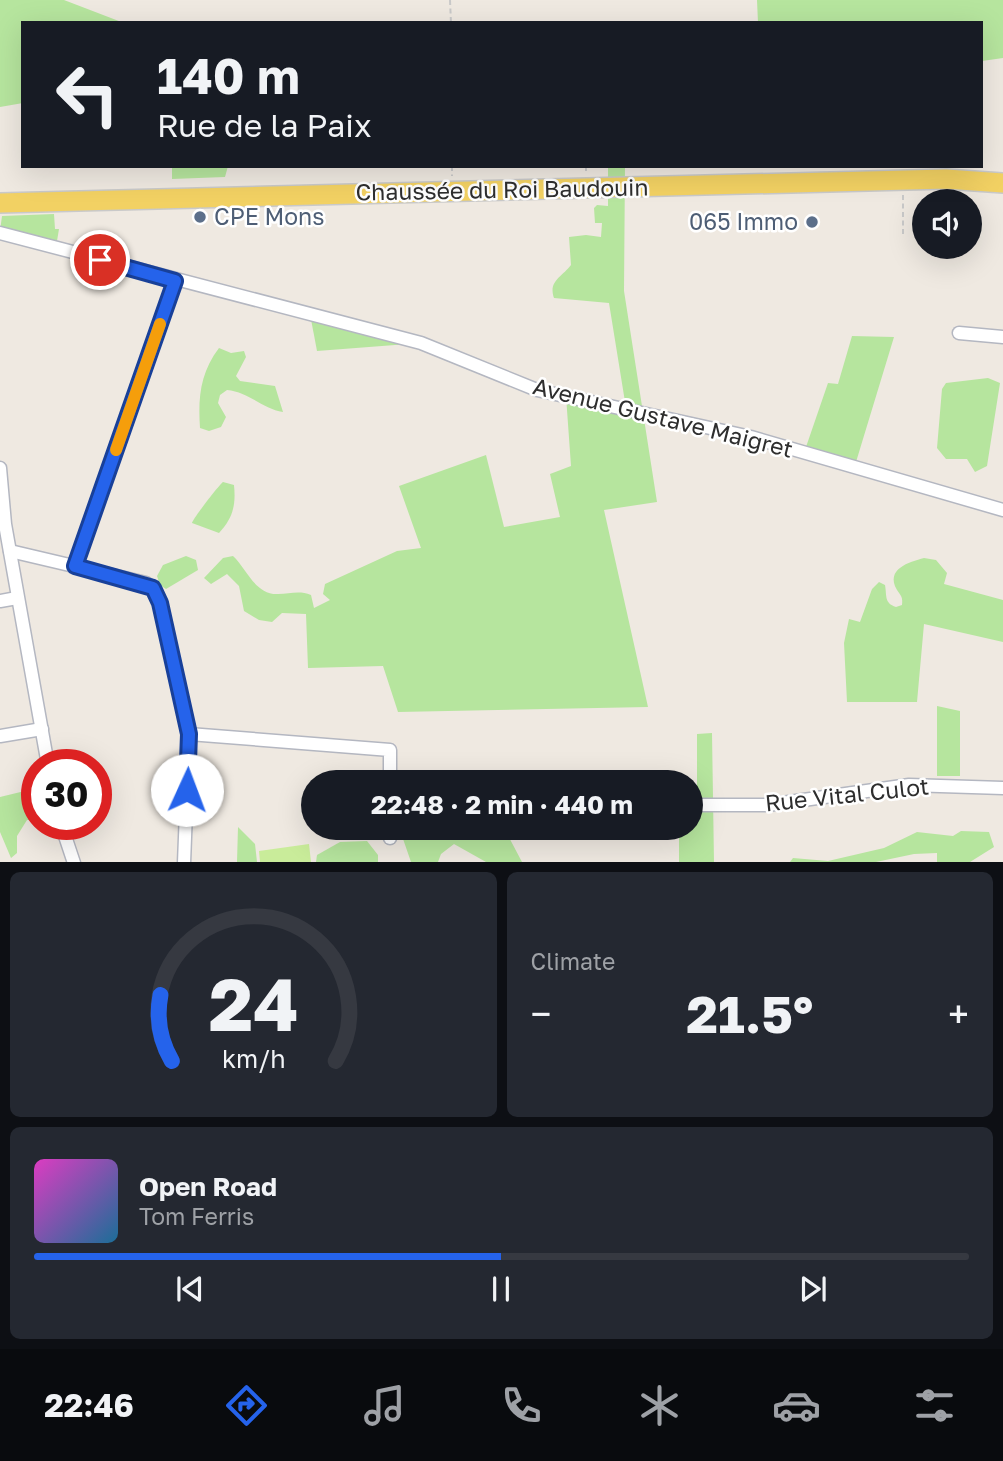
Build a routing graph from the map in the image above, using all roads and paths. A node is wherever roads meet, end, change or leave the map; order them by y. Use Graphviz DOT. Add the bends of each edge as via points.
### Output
graph roads {
  1 [pos="450,0"];
  2 [pos="451,21"];
  3 [pos="903,180"];
  4 [pos="1003,183"];
  5 [pos="0,203"];
  6 [pos="0,233"];
  7 [pos="902,234"];
  8 [pos="175,281"];
  9 [pos="959,333"];
  10 [pos="1003,337"];
  11 [pos="0,468"];
  12 [pos="1003,510"];
  13 [pos="10,551"];
  14 [pos="75,566"];
  15 [pos="17,598"];
  16 [pos="0,601"];
  17 [pos="42,729"];
  18 [pos="189,734"];
  19 [pos="0,736"];
  20 [pos="45,749"];
  21 [pos="390,770"];
  22 [pos="1003,788"];
  23 [pos="703,805"];
  24 [pos="66,840"];
  25 [pos="74,862"];
  26 [pos="184,862"];
  1 -- 2 [label="path"];
  3 -- 4 [label="main road, Chaussée du Roi Baudouin"];
  3 -- 5 [label="main road, Chaussée du Roi Baudouin"];
  3 -- 7 [label="path"];
  6 -- 8 [label="street, Avenue Gustave Maigret"];
  8 -- 12 [label="street, Avenue Gustave Maigret" via="421,343 537,390 751,437"];
  8 -- 14 [label="street"];
  9 -- 10 [label="street"];
  11 -- 13 [label="street"];
  13 -- 14 [label="street"];
  13 -- 15 [label="street"];
  14 -- 18 [label="street" via="153,588"];
  15 -- 16 [label="street"];
  15 -- 17 [label="street"];
  17 -- 19 [label="street"];
  17 -- 20 [label="street"];
  18 -- 21 [label="street" via="390,750"];
  18 -- 26 [label="street"];
  22 -- 23 [label="street, Rue Vital Culot" via="909,786 768,805"];
  24 -- 25 [label="street"];
}
